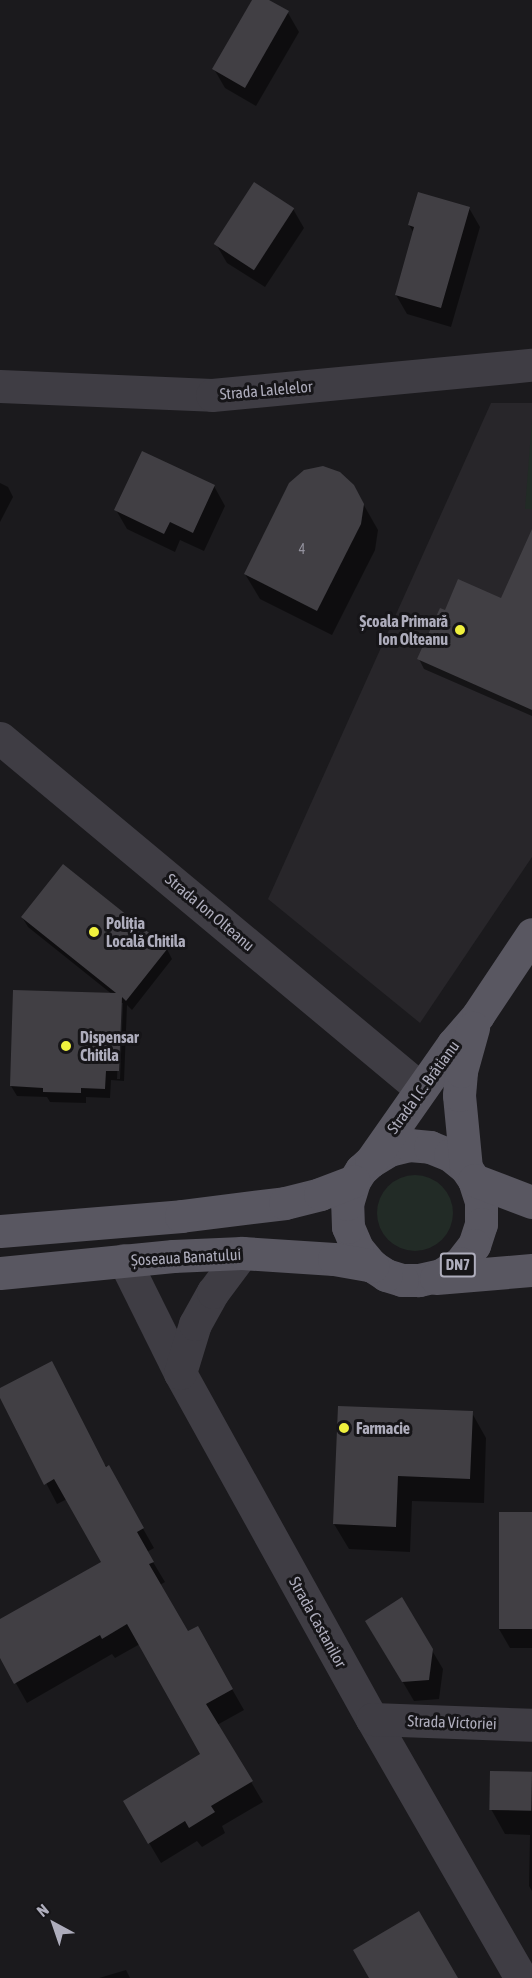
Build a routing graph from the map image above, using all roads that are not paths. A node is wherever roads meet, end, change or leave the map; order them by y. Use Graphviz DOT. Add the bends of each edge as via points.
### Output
graph roads {
  1 [pos="532,365"];
  2 [pos="0,386"];
  3 [pos="0,738"];
  4 [pos="532,934"];
  5 [pos="478,1015"];
  6 [pos="420,1088"];
  7 [pos="363,1171"];
  8 [pos="470,1174"];
  9 [pos="532,1202"];
  10 [pos="0,1231"];
  11 [pos="242,1253"];
  12 [pos="124,1260"];
  13 [pos="372,1266"];
  14 [pos="532,1270"];
  15 [pos="0,1273"];
  16 [pos="419,1280"];
  17 [pos="180,1373"];
  18 [pos="372,1719"];
  19 [pos="532,1725"];
  20 [pos="521,1978"];
  1 -- 2 [label="street, Strada Lalelelor" via="212,395"];
  3 -- 6 [label="street, Strada Ion Olteanu"];
  4 -- 5 [label="main road, Strada I.C. Brătianu"];
  5 -- 6 [label="main road, Strada I.C. Brătianu"];
  5 -- 8 [label="main road, Strada I.C. Brătianu" via="461,1071 459,1121"];
  6 -- 7 [label="main road, Strada I.C. Brătianu"];
  7 -- 8 [label="main road" via="389,1150 420,1146 450,1155"];
  7 -- 10 [label="main road" via="320,1194 285,1203"];
  7 -- 13 [label="main road, DN7" via="347,1204 348,1227 357,1248"];
  8 -- 9 [label="main road"];
  8 -- 16 [label="main road, DN7" via="481,1202 481,1224 474,1245 460,1263 441,1275"];
  11 -- 12 [label="main road, Șoseaua Banatului / DN7"];
  11 -- 13 [label="main road, Șoseaua Banatului / DN7" via="334,1259"];
  11 -- 17 [label="street" via="195,1324"];
  12 -- 15 [label="main road, Șoseaua Banatului / DN7"];
  12 -- 17 [label="street, Strada Castanilor"];
  13 -- 16 [label="main road, DN7" via="402,1280"];
  14 -- 16 [label="main road, DN7"];
  17 -- 18 [label="street, Strada Castanilor"];
  18 -- 19 [label="street, Strada Victoriei"];
  18 -- 20 [label="street, Strada Castanilor"];
}
